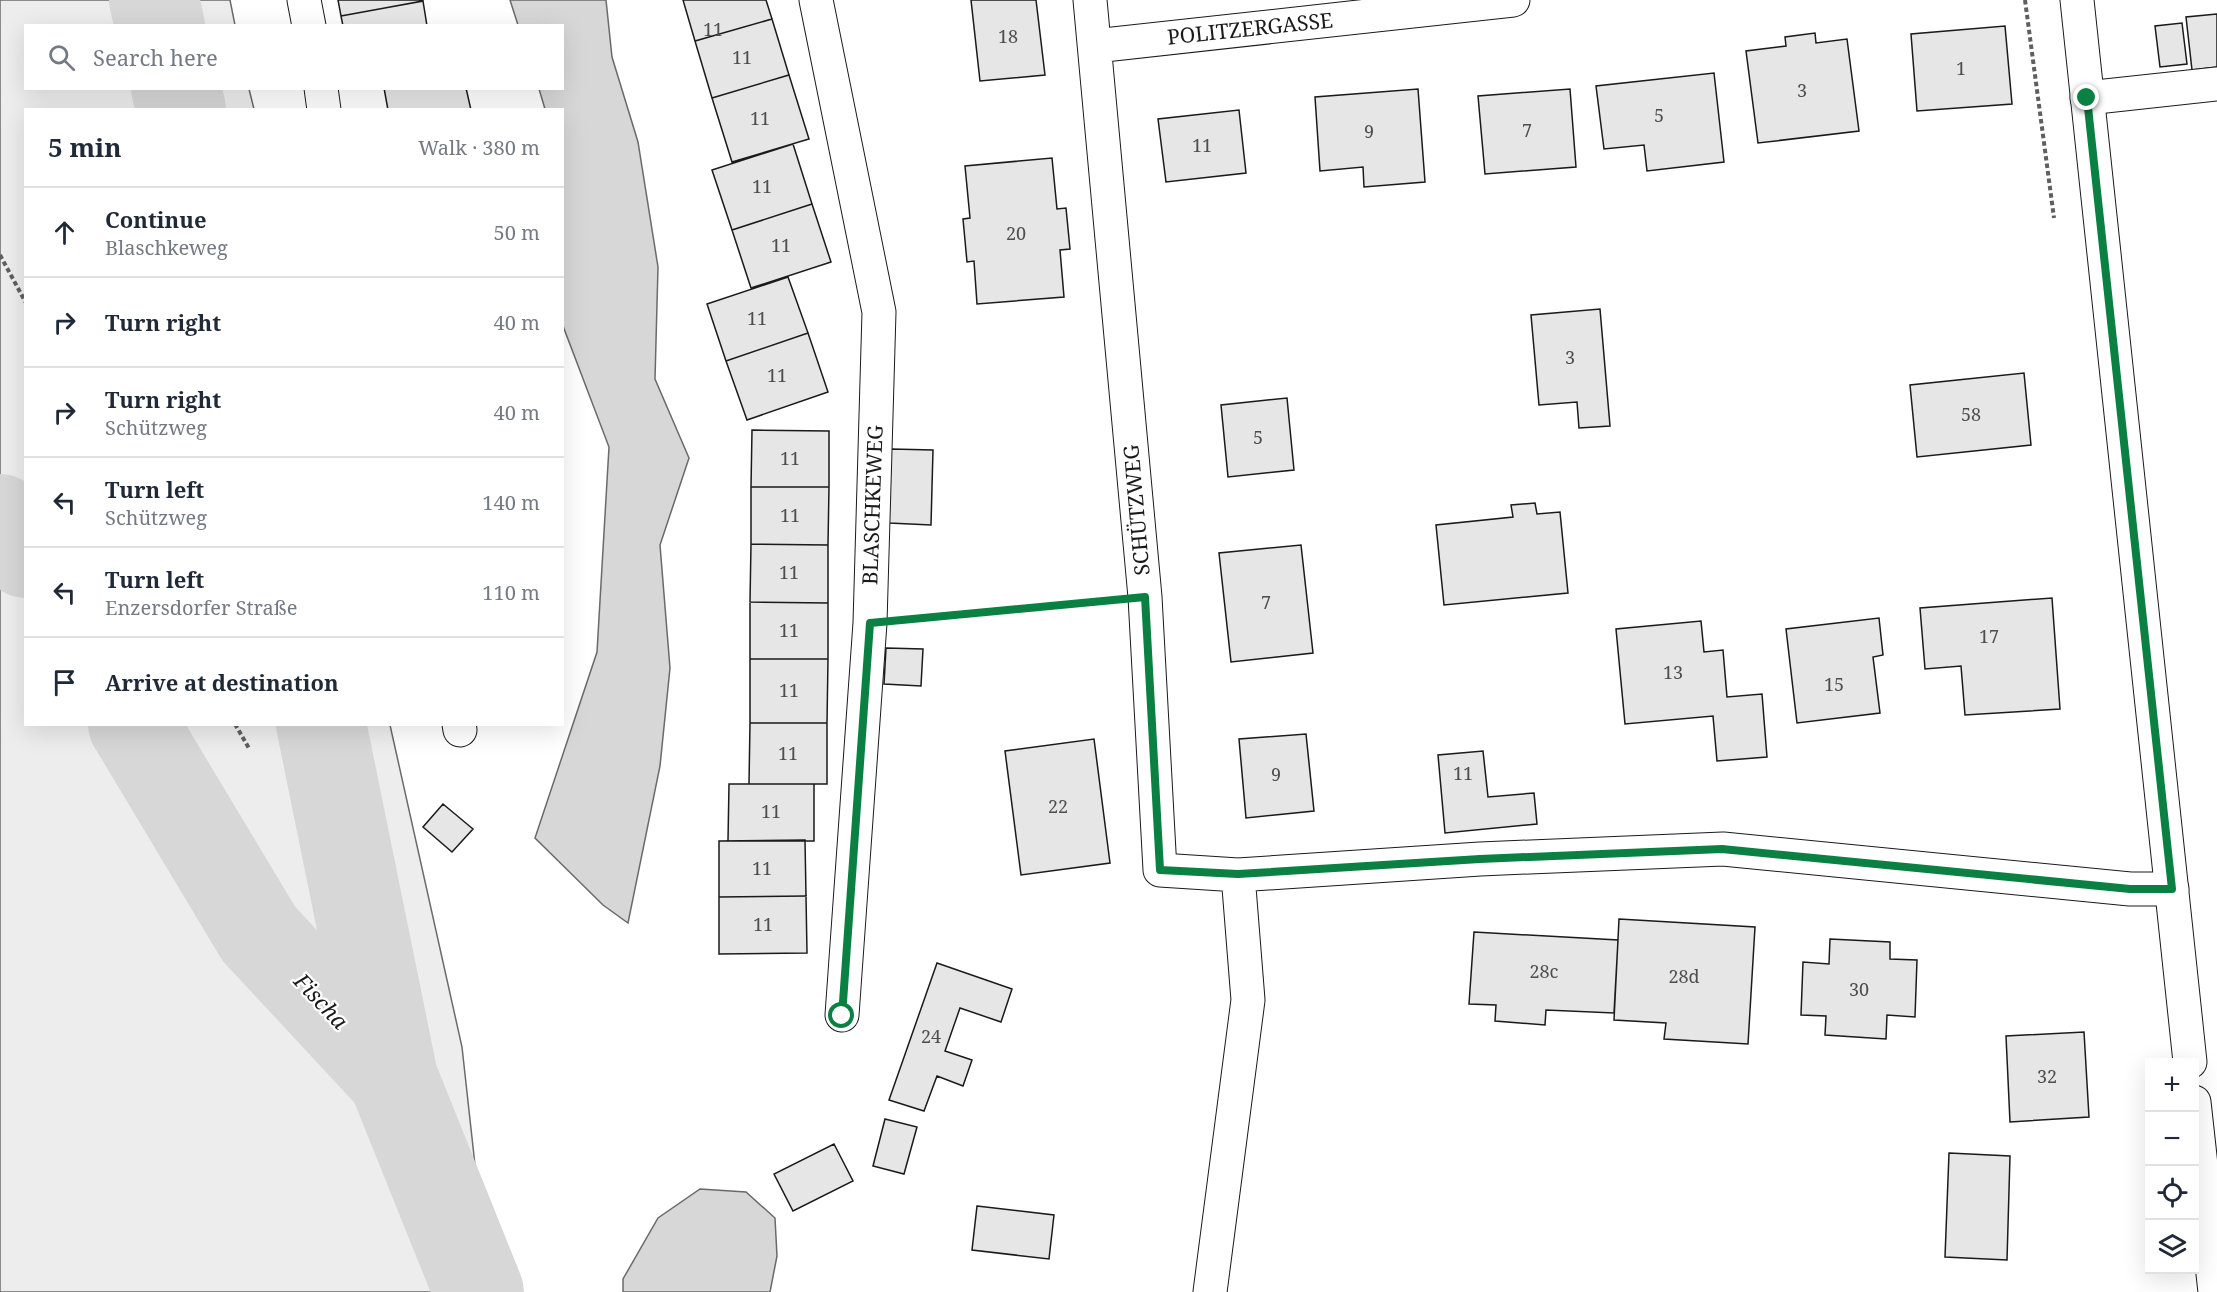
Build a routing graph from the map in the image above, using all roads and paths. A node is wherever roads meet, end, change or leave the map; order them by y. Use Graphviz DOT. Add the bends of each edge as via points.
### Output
graph roads {
  1 [pos="304,0"];
  2 [pos="816,0"];
  3 [pos="1090,0"];
  4 [pos="1513,0"];
  5 [pos="2077,0"];
  6 [pos="309,24"];
  7 [pos="1095,46"];
  8 [pos="2217,84"];
  9 [pos="321,90"];
  10 [pos="2087,98"];
  11 [pos="324,108"];
  12 [pos="0,255"];
  13 [pos="24,299"];
  14 [pos="1145,597"];
  15 [pos="870,623"];
  16 [pos="236,726"];
  17 [pos="250,750"];
  18 [pos="1238,874"];
  19 [pos="2172,889"];
  20 [pos="842,1016"];
  21 [pos="2190,1058"];
  22 [pos="2195,1112"];
  23 [pos="1210,1292"];
  24 [pos="2215,1292"];
  1 -- 6 [label="street"];
  2 -- 15 [label="street, BLASCHKEWEG" via="879,312"];
  3 -- 7 [label="street, SCHÜTZWEG"];
  4 -- 7 [label="street, POLITZERGASSE"];
  5 -- 10 [label="street"];
  7 -- 14 [label="street, SCHÜTZWEG"];
  8 -- 10 [label="street"];
  9 -- 11 [label="street"];
  10 -- 19 [label="street"];
  12 -- 13 [label="path"];
  14 -- 15 [label="path"];
  14 -- 18 [label="street, SCHÜTZWEG" via="1160,870"];
  15 -- 20 [label="street, BLASCHKEWEG"];
  16 -- 17 [label="path"];
  18 -- 19 [label="street, SCHÜTZWEG" via="1722,849 2130,889"];
  18 -- 23 [label="street" via="1248,1000"];
  19 -- 21 [label="street"];
  22 -- 24 [label="street"];
}
